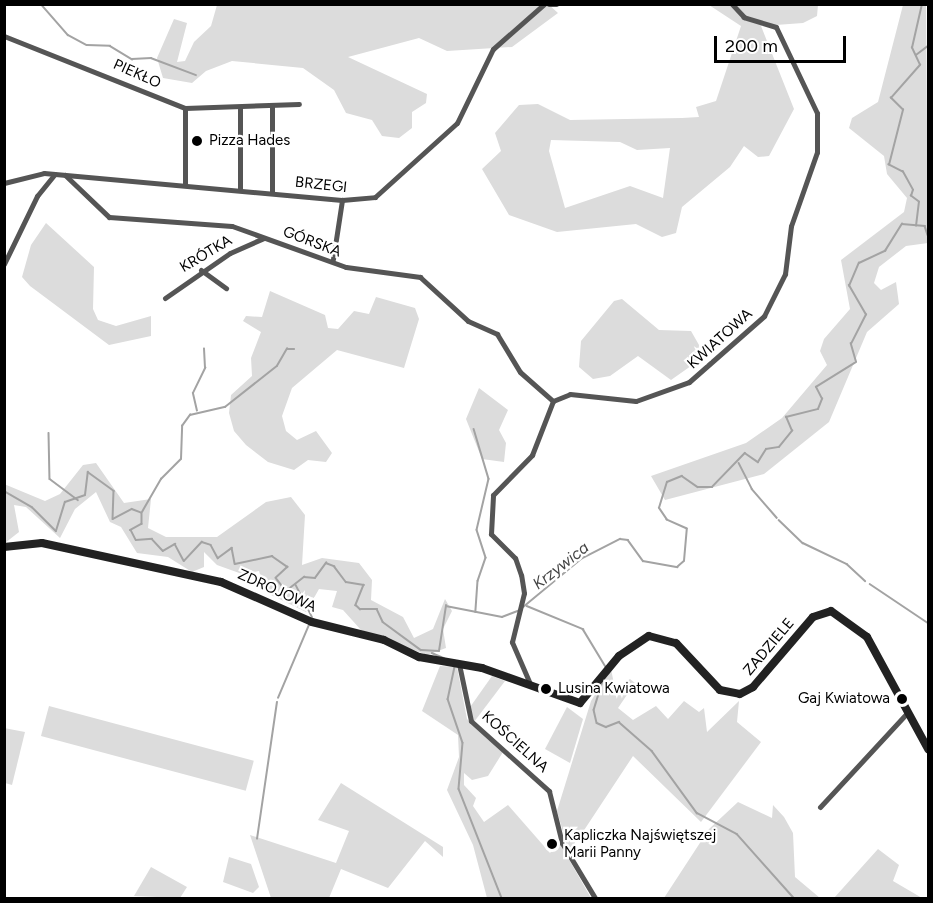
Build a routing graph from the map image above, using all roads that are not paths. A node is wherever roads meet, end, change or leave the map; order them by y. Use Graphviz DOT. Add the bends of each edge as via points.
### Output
graph roads {
  1 [pos="546,4"];
  2 [pos="556,4"];
  3 [pos="732,4"];
  4 [pos="4,36"];
  5 [pos="299,104"];
  6 [pos="272,106"];
  7 [pos="185,108"];
  8 [pos="240,109"];
  9 [pos="55,174"];
  10 [pos="64,175"];
  11 [pos="4,183"];
  12 [pos="184,183"];
  13 [pos="240,188"];
  14 [pos="272,191"];
  15 [pos="342,200"];
  16 [pos="263,238"];
  17 [pos="333,259"];
  18 [pos="4,264"];
  19 [pos="201,270"];
  20 [pos="226,288"];
  21 [pos="165,298"];
  22 [pos="553,401"];
  23 [pos="4,547"];
  24 [pos="459,664"];
  25 [pos="533,686"];
  26 [pos="906,714"];
  27 [pos="928,749"];
  28 [pos="819,807"];
  29 [pos="595,898"];
  1 -- 2 [label="street"];
  1 -- 15 [label="street, BRZEGI" via="493,49 457,123 419,163 383,194"];
  3 -- 22 [label="street, KWIATOWA" via="744,17 776,27 817,113 817,152 791,226 781,286 764,316 689,382 636,401 570,394"];
  4 -- 7 [label="street, PIEKŁO"];
  5 -- 6 [label="street, PIEKŁO"];
  6 -- 8 [label="street, PIEKŁO"];
  6 -- 14 [label="street"];
  7 -- 8 [label="street, PIEKŁO"];
  7 -- 12 [label="street"];
  8 -- 13 [label="street"];
  9 -- 10 [label="street, BRZEGI"];
  9 -- 11 [label="street, BRZEGI"];
  9 -- 18 [label="street" via="37,196"];
  10 -- 12 [label="street, BRZEGI"];
  10 -- 16 [label="street, GÓRSKA" via="109,217 232,226"];
  12 -- 13 [label="street, BRZEGI"];
  13 -- 14 [label="street, BRZEGI"];
  14 -- 15 [label="street, BRZEGI"];
  15 -- 17 [label="street"];
  16 -- 17 [label="street, GÓRSKA"];
  16 -- 19 [label="street, KRÓTKA"];
  17 -- 22 [label="street, GÓRSKA" via="345,267 404,271 425,280 468,321 497,334 520,372"];
  19 -- 20 [label="street"];
  19 -- 21 [label="street, KRÓTKA"];
  22 -- 25 [label="street" via="532,455 497,489 489,509 492,534 519,565 521,603 512,642"];
  23 -- 24 [label="street, ZDROJOWA" via="42,543 202,577 312,622 384,640 419,657"];
  24 -- 25 [label="street, ZDROJOWA"];
  24 -- 29 [label="street, KOŚCIELNA" via="471,721 549,791 562,843"];
  25 -- 26 [label="street, ZADZIELE" via="583,702 619,656 638,640 658,636 676,644 720,690 740,694 753,687 813,617 831,612 867,637"];
  26 -- 27 [label="street, ZADZIELE"];
  26 -- 28 [label="street"];
}
